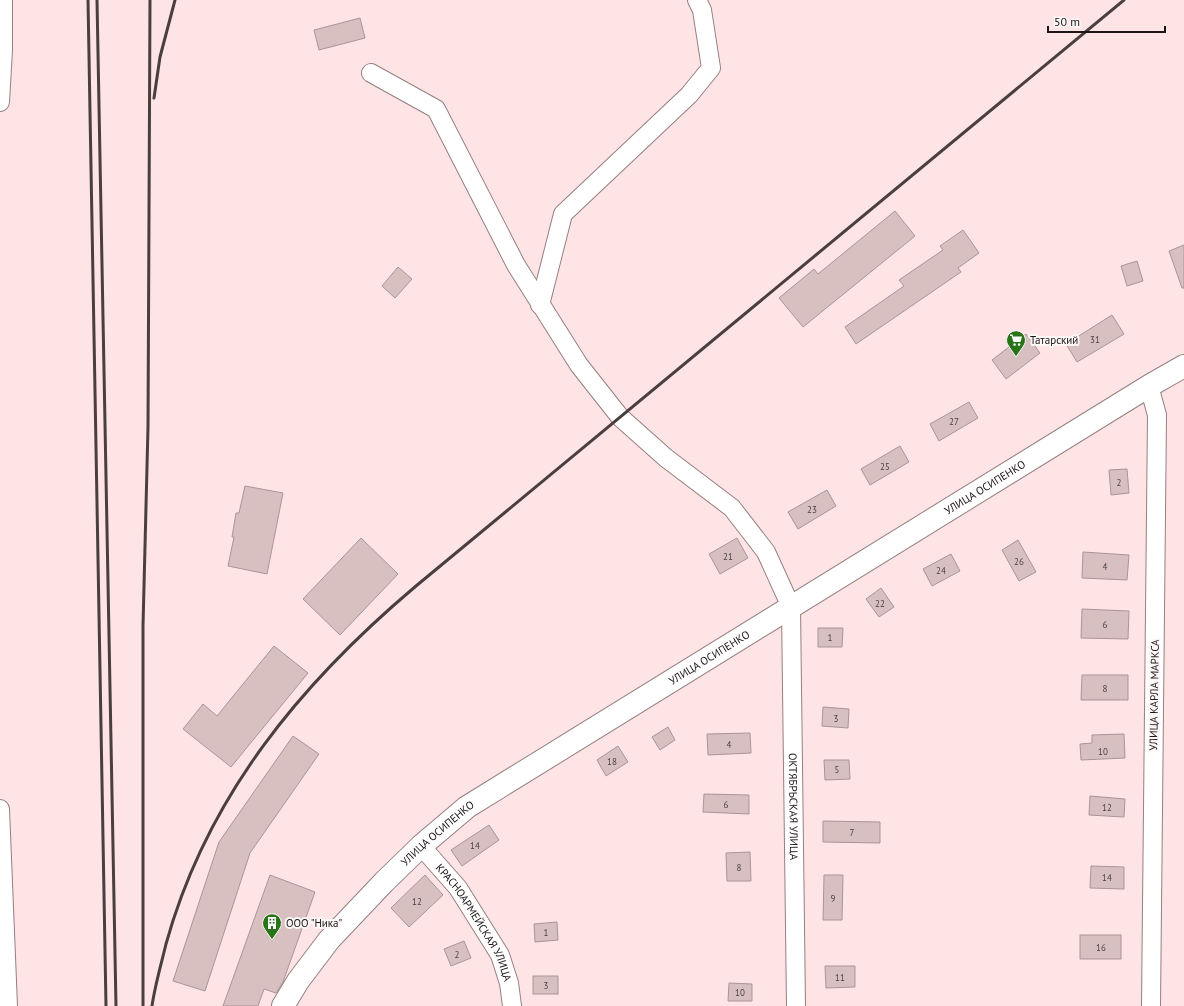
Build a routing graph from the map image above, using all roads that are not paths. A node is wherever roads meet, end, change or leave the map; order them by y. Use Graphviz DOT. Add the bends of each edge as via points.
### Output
graph roads {
  1 [pos="3,0"];
  2 [pos="697,0"];
  3 [pos="371,73"];
  4 [pos="0,102"];
  5 [pos="540,305"];
  6 [pos="1184,366"];
  7 [pos="1149,386"];
  8 [pos="791,607"];
  9 [pos="0,809"];
  10 [pos="421,846"];
  11 [pos="8,1006"];
  12 [pos="283,1006"];
  13 [pos="512,1006"];
  14 [pos="796,1006"];
  15 [pos="1151,1006"];
  1 -- 4 [label="street"];
  2 -- 5 [label="street" via="702,10 711,68 690,95 563,214"];
  3 -- 5 [label="street" via="436,109 516,265"];
  5 -- 8 [label="street" via="579,365 620,416 666,458 732,508 766,552"];
  6 -- 7 [label="street, УЛИЦА ОСИПЕНКО"];
  7 -- 8 [label="street, УЛИЦА ОСИПЕНКО"];
  7 -- 15 [label="street, УЛИЦА КАРЛА МАРКСА" via="1157,415"];
  8 -- 10 [label="street, УЛИЦА ОСИПЕНКО" via="466,806"];
  8 -- 14 [label="street, ОКТЯБРЬСКАЯ УЛИЦА"];
  9 -- 11 [label="street"];
  10 -- 12 [label="street, УЛИЦА ОСИПЕНКО" via="328,940"];
  10 -- 13 [label="street, КРАСНОАРМЕЙСКАЯ УЛИЦА" via="458,888 500,956 509,983"];
}
